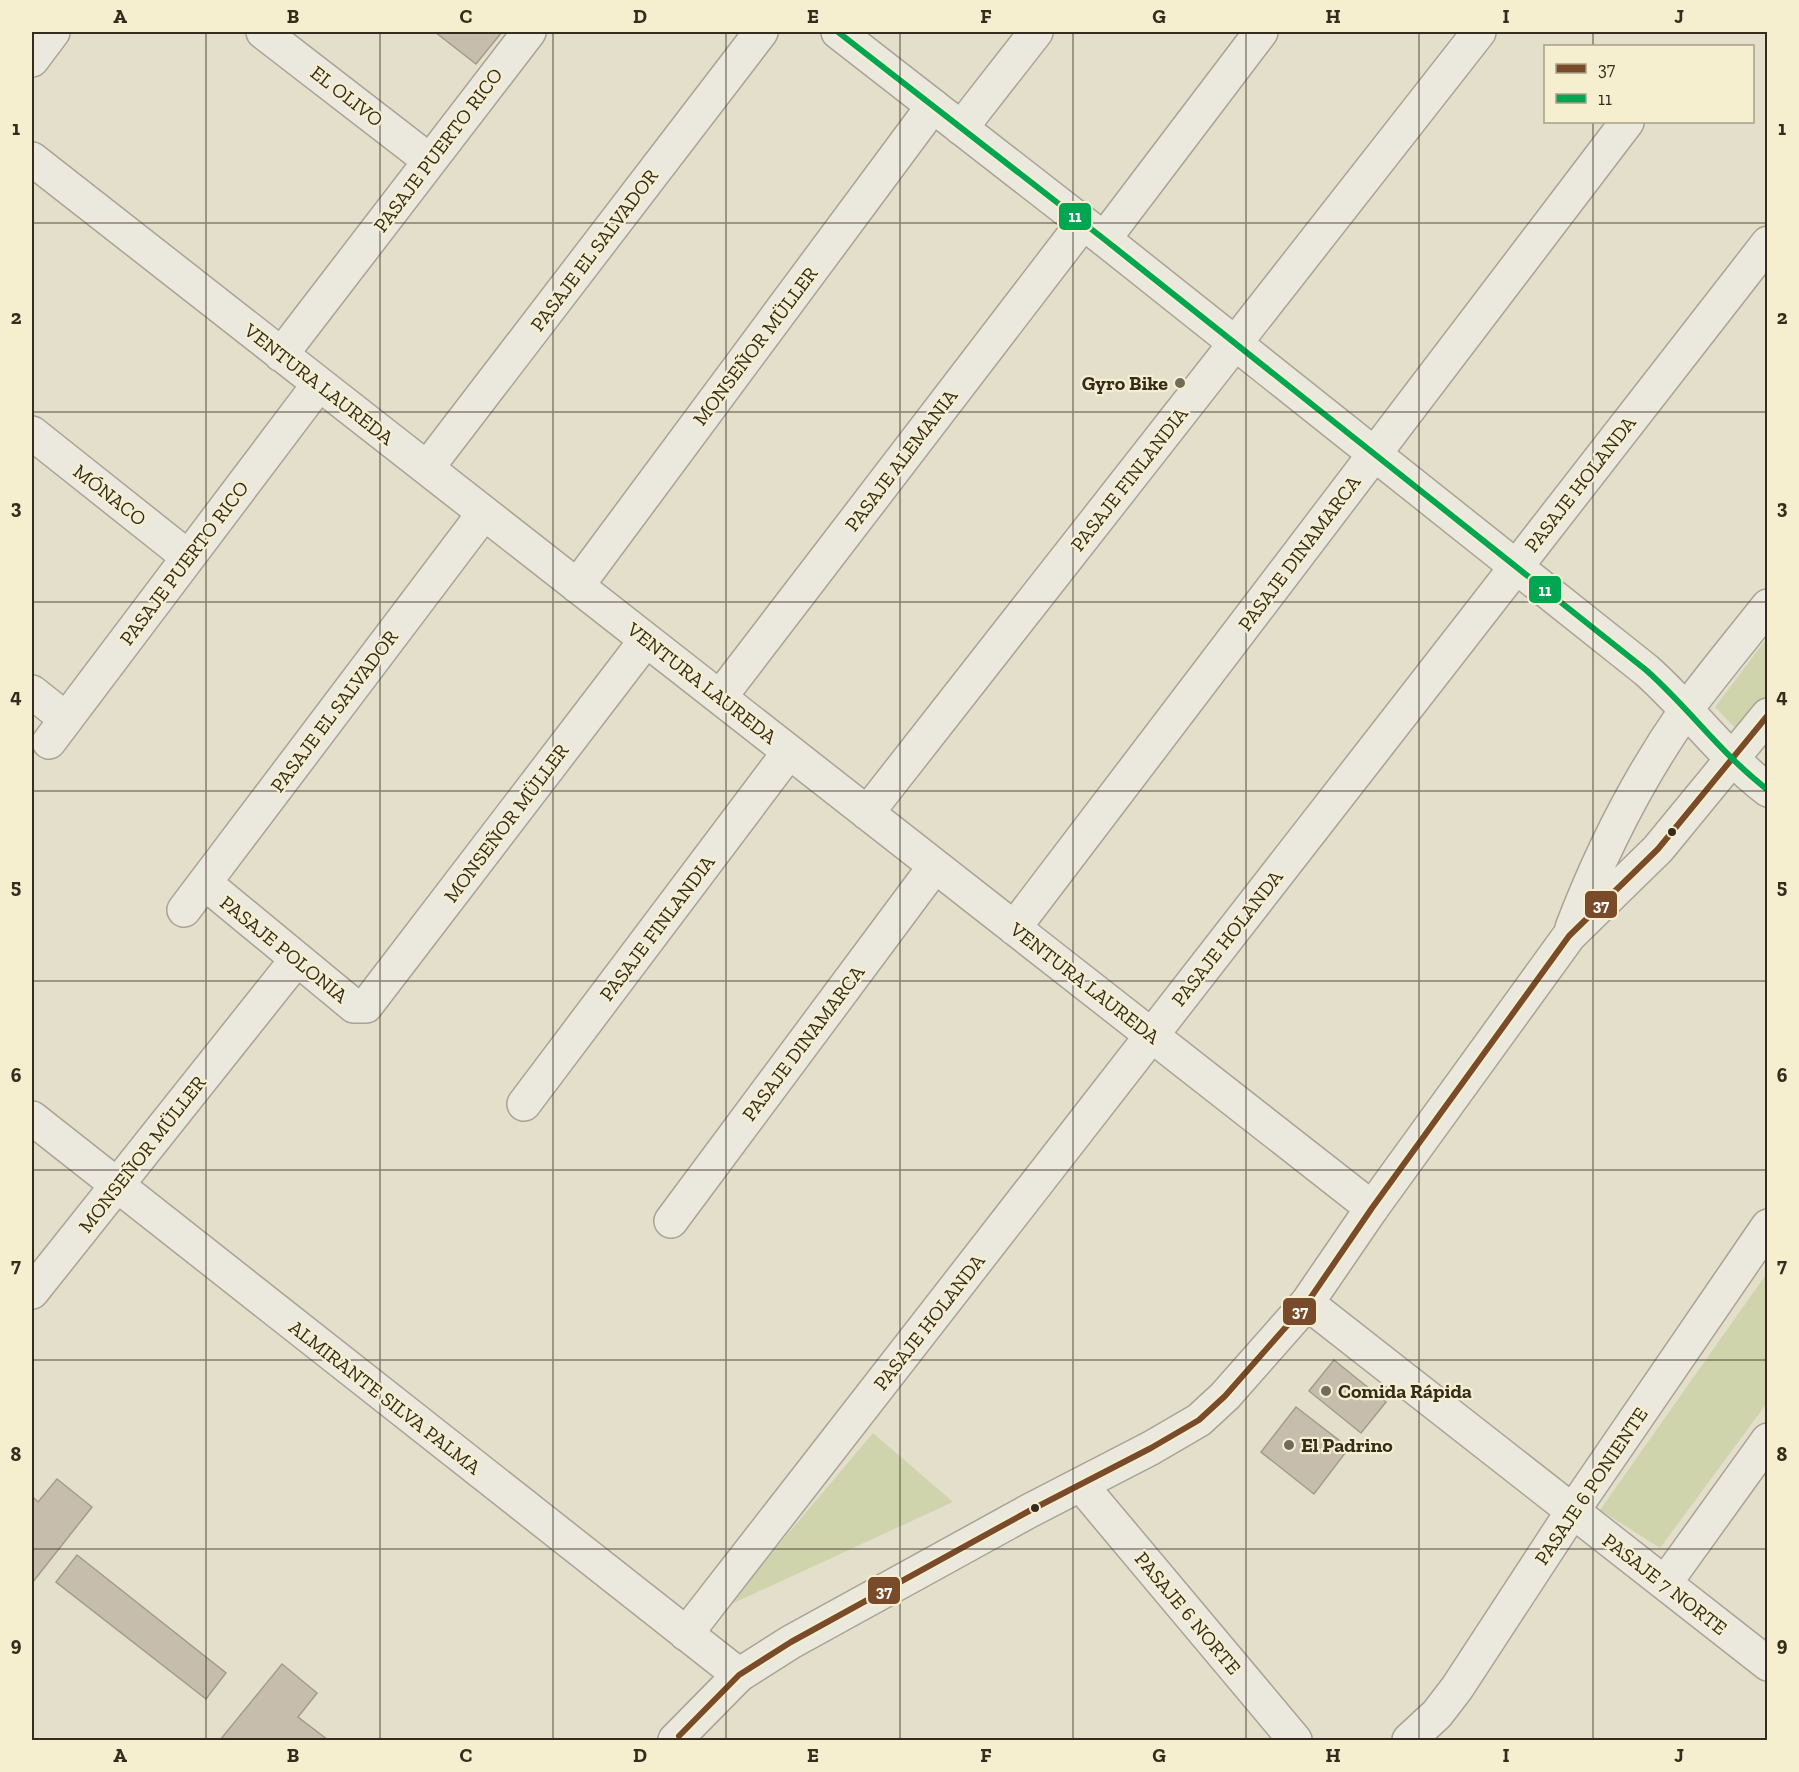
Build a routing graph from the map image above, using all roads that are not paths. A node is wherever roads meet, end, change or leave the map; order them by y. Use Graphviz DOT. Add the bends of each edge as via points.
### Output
graph roads {
  1 [pos="53,32"];
  2 [pos="263,32"];
  3 [pos="529,32"];
  4 [pos="760,32"];
  5 [pos="838,32"];
  6 [pos="1036,32"];
  7 [pos="1261,32"];
  8 [pos="1479,32"];
  9 [pos="32,60"];
  10 [pos="933,106"];
  11 [pos="1626,123"];
  12 [pos="962,128"];
  13 [pos="32,159"];
  14 [pos="430,161"];
  15 [pos="1094,231"];
  16 [pos="1767,243"];
  17 [pos="1235,343"];
  18 [pos="281,355"];
  19 [pos="319,384"];
  20 [pos="32,433"];
  21 [pos="1375,453"];
  22 [pos="427,468"];
  23 [pos="484,513"];
  24 [pos="188,557"];
  25 [pos="1517,566"];
  26 [pos="577,586"];
  27 [pos="1767,606"];
  28 [pos="646,640"];
  29 [pos="32,693"];
  30 [pos="720,697"];
  31 [pos="1686,711"];
  32 [pos="1767,715"];
  33 [pos="789,752"];
  34 [pos="1732,761"];
  35 [pos="1767,790"];
  36 [pos="867,813"];
  37 [pos="935,866"];
  38 [pos="205,884"];
  39 [pos="184,910"];
  40 [pos="1014,928"];
  41 [pos="1569,936"];
  42 [pos="297,959"];
  43 [pos="366,1006"];
  44 [pos="1152,1035"];
  45 [pos="524,1104"];
  46 [pos="32,1118"];
  47 [pos="117,1185"];
  48 [pos="1372,1208"];
  49 [pos="671,1221"];
  50 [pos="1767,1226"];
  51 [pos="32,1293"];
  52 [pos="1307,1303"];
  53 [pos="1767,1440"];
  54 [pos="1081,1485"];
  55 [pos="1572,1512"];
  56 [pos="1665,1583"];
  57 [pos="686,1634"];
  58 [pos="1767,1664"];
  59 [pos="739,1675"];
  60 [pos="675,1740"];
  61 [pos="1295,1740"];
  62 [pos="1408,1740"];
  1 -- 9 [label="street"];
  2 -- 14 [label="street, EL OLIVO"];
  3 -- 14 [label="street, PASAJE PUERTO RICO"];
  4 -- 22 [label="street, PASAJE EL SALVADOR"];
  5 -- 10 [label="street"];
  6 -- 12 [label="street"];
  7 -- 15 [label="street, PASAJE ALEMANIA"];
  8 -- 17 [label="street, PASAJE FINLANDIA"];
  10 -- 12 [label="street"];
  10 -- 26 [label="street, MONSEÑOR MÜLLER"];
  11 -- 21 [label="street, PASAJE DINAMARCA"];
  12 -- 15 [label="street"];
  13 -- 18 [label="street, VENTURA LAUREDA"];
  14 -- 18 [label="street, PASAJE PUERTO RICO"];
  15 -- 17 [label="street"];
  15 -- 30 [label="street, PASAJE ALEMANIA"];
  16 -- 25 [label="street, PASAJE HOLANDA"];
  17 -- 21 [label="street"];
  17 -- 36 [label="street, PASAJE FINLANDIA"];
  18 -- 19 [label="street, VENTURA LAUREDA"];
  19 -- 22 [label="street, VENTURA LAUREDA"];
  19 -- 24 [label="street, PASAJE PUERTO RICO"];
  20 -- 24 [label="street, MÓNACO"];
  21 -- 25 [label="street"];
  21 -- 40 [label="street, PASAJE DINAMARCA"];
  22 -- 23 [label="street, VENTURA LAUREDA"];
  23 -- 26 [label="street, VENTURA LAUREDA"];
  23 -- 38 [label="street, PASAJE EL SALVADOR"];
  24 -- 29 [label="street, PASAJE PUERTO RICO" via="57,730"];
  25 -- 31 [label="street" via="1646,670"];
  25 -- 44 [label="street, PASAJE HOLANDA"];
  26 -- 28 [label="street, VENTURA LAUREDA"];
  27 -- 31 [label="street"];
  28 -- 30 [label="street, VENTURA LAUREDA"];
  28 -- 43 [label="street, MONSEÑOR MÜLLER"];
  30 -- 33 [label="street, VENTURA LAUREDA"];
  31 -- 34 [label="street"];
  31 -- 41 [label="street" via="1607,847"];
  32 -- 34 [label="street"];
  33 -- 36 [label="street, VENTURA LAUREDA"];
  33 -- 45 [label="street, PASAJE FINLANDIA"];
  34 -- 35 [label="street"];
  34 -- 41 [label="street" via="1658,849"];
  36 -- 37 [label="street, VENTURA LAUREDA"];
  37 -- 40 [label="street, VENTURA LAUREDA"];
  37 -- 49 [label="street, PASAJE DINAMARCA"];
  38 -- 39 [label="street, PASAJE EL SALVADOR"];
  38 -- 42 [label="street, PASAJE POLONIA"];
  40 -- 44 [label="street, VENTURA LAUREDA"];
  41 -- 48 [label="street"];
  42 -- 43 [label="street, PASAJE POLONIA" via="354,1006"];
  42 -- 47 [label="street, MONSEÑOR MÜLLER"];
  44 -- 48 [label="street, VENTURA LAUREDA"];
  44 -- 57 [label="street, PASAJE HOLANDA"];
  46 -- 47 [label="street, ALMIRANTE SILVA PALMA"];
  47 -- 51 [label="street, MONSEÑOR MÜLLER"];
  47 -- 57 [label="street, ALMIRANTE SILVA PALMA"];
  48 -- 52 [label="street"];
  50 -- 55 [label="street, PASAJE 6 PONIENTE"];
  52 -- 54 [label="street" via="1199,1420"];
  52 -- 55 [label="street, PASAJE 7 NORTE"];
  53 -- 56 [label="street"];
  54 -- 59 [label="street"];
  54 -- 61 [label="street, PASAJE 6 NORTE"];
  55 -- 56 [label="street, PASAJE 7 NORTE"];
  55 -- 62 [label="street, PASAJE 6 PONIENTE" via="1457,1688 1437,1714"];
  56 -- 58 [label="street, PASAJE 7 NORTE"];
  57 -- 59 [label="street, ALMIRANTE SILVA PALMA"];
  59 -- 60 [label="street"];
}
